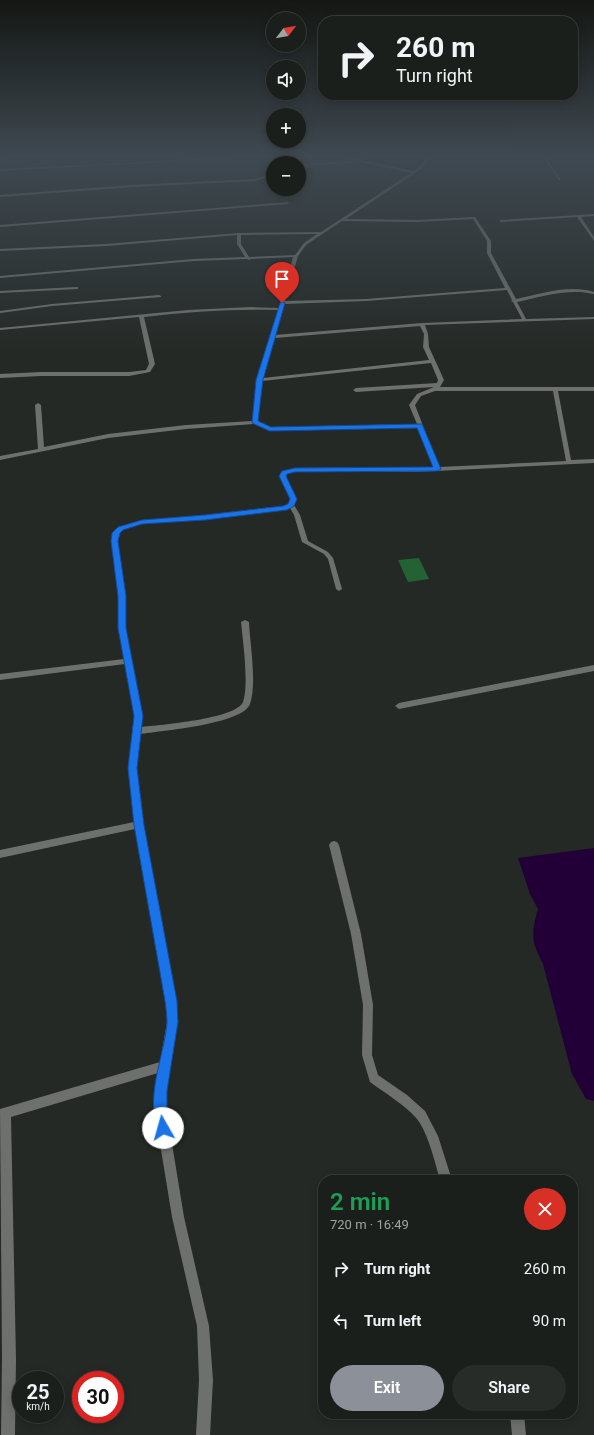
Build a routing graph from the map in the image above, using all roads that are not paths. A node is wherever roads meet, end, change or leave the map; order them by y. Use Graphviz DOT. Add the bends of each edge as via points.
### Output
graph roads {
  1 [pos="63,221"];
  2 [pos="342,221"];
  3 [pos="476,221"];
  4 [pos="514,221"];
  5 [pos="581,221"];
  6 [pos="501,222"];
  7 [pos="0,226"];
  8 [pos="323,233"];
  9 [pos="240,234"];
  10 [pos="594,240"];
  11 [pos="0,250"];
  12 [pos="296,256"];
  13 [pos="249,259"];
  14 [pos="0,277"];
  15 [pos="76,288"];
  16 [pos="507,289"];
  17 [pos="0,292"];
  18 [pos="594,293"];
  19 [pos="159,296"];
  20 [pos="513,300"];
  21 [pos="282,303"];
  22 [pos="280,309"];
  23 [pos="0,312"];
  24 [pos="141,315"];
  25 [pos="594,318"];
  26 [pos="525,321"];
  27 [pos="422,324"];
  28 [pos="0,329"];
  29 [pos="272,337"];
  30 [pos="432,361"];
  31 [pos="0,376"];
  32 [pos="260,380"];
  33 [pos="440,385"];
  34 [pos="555,388"];
  35 [pos="435,389"];
  36 [pos="594,389"];
  37 [pos="356,390"];
  38 [pos="38,405"];
  39 [pos="254,422"];
  40 [pos="420,426"];
  41 [pos="41,450"];
  42 [pos="0,458"];
  43 [pos="594,461"];
  44 [pos="569,462"];
  45 [pos="437,469"];
  46 [pos="291,505"];
  47 [pos="339,589"];
  48 [pos="245,622"];
  49 [pos="128,661"];
  50 [pos="594,668"];
  51 [pos="0,677"];
  52 [pos="399,706"];
  53 [pos="137,731"];
  54 [pos="139,825"];
  55 [pos="334,844"];
  56 [pos="0,854"];
  57 [pos="164,1066"];
  58 [pos="3,1114"];
  59 [pos="444,1175"];
  60 [pos="517,1419"];
  61 [pos="8,1435"];
  62 [pos="203,1435"];
  63 [pos="519,1435"];
  1 -- 7 [label="street"];
  2 -- 8 [label="street"];
  3 -- 16 [label="street" via="489,241 489,254"];
  4 -- 6 [label="street"];
  5 -- 10 [label="street"];
  8 -- 9 [label="street"];
  8 -- 12 [label="street" via="306,244"];
  9 -- 11 [label="street" via="106,245"];
  9 -- 13 [label="street" via="239,244"];
  12 -- 13 [label="street"];
  12 -- 21 [label="street"];
  13 -- 14 [label="street" via="194,260"];
  15 -- 17 [label="street"];
  16 -- 20 [label="street"];
  16 -- 21 [label="street"];
  18 -- 20 [label="street" via="577,290"];
  19 -- 23 [label="street"];
  20 -- 26 [label="street"];
  21 -- 22 [label="street"];
  22 -- 24 [label="street" via="250,308"];
  22 -- 29 [label="street"];
  24 -- 28 [label="street"];
  24 -- 31 [label="street" via="152,364 148,371 129,374"];
  25 -- 26 [label="street"];
  26 -- 27 [label="street"];
  27 -- 29 [label="street"];
  27 -- 30 [label="street" via="426,334 426,347"];
  29 -- 32 [label="street"];
  30 -- 32 [label="street"];
  30 -- 33 [label="street" via="441,380"];
  32 -- 39 [label="street"];
  33 -- 35 [label="street"];
  33 -- 37 [label="street"];
  34 -- 35 [label="street"];
  34 -- 36 [label="street"];
  34 -- 44 [label="street"];
  35 -- 40 [label="street" via="418,395 412,405"];
  38 -- 41 [label="street"];
  39 -- 40 [label="street" via="270,429"];
  39 -- 41 [label="street" via="108,436"];
  40 -- 45 [label="street"];
  41 -- 42 [label="street"];
  43 -- 44 [label="street"];
  44 -- 45 [label="street"];
  45 -- 46 [label="street" via="285,472 283,476 293,499"];
  46 -- 47 [label="street" via="297,515 305,542 326,553 331,559"];
  46 -- 49 [label="street" via="237,514 142,522 120,528 114,541 122,596 122,628"];
  48 -- 53 [label="street" via="250,690 246,705 236,713 218,718"];
  49 -- 51 [label="street"];
  49 -- 53 [label="street" via="138,716"];
  50 -- 52 [label="street"];
  53 -- 54 [label="street" via="132,768"];
  54 -- 56 [label="street"];
  54 -- 57 [label="street" via="171,1001 172,1022"];
  55 -- 59 [label="street" via="356,934 368,1005 367,1056 374,1078 421,1115 432,1136"];
  57 -- 58 [label="street"];
  57 -- 62 [label="street" via="161,1113 178,1217 203,1326 206,1380"];
  58 -- 61 [label="street" via="9,1359"];
  60 -- 63 [label="street"];
}
